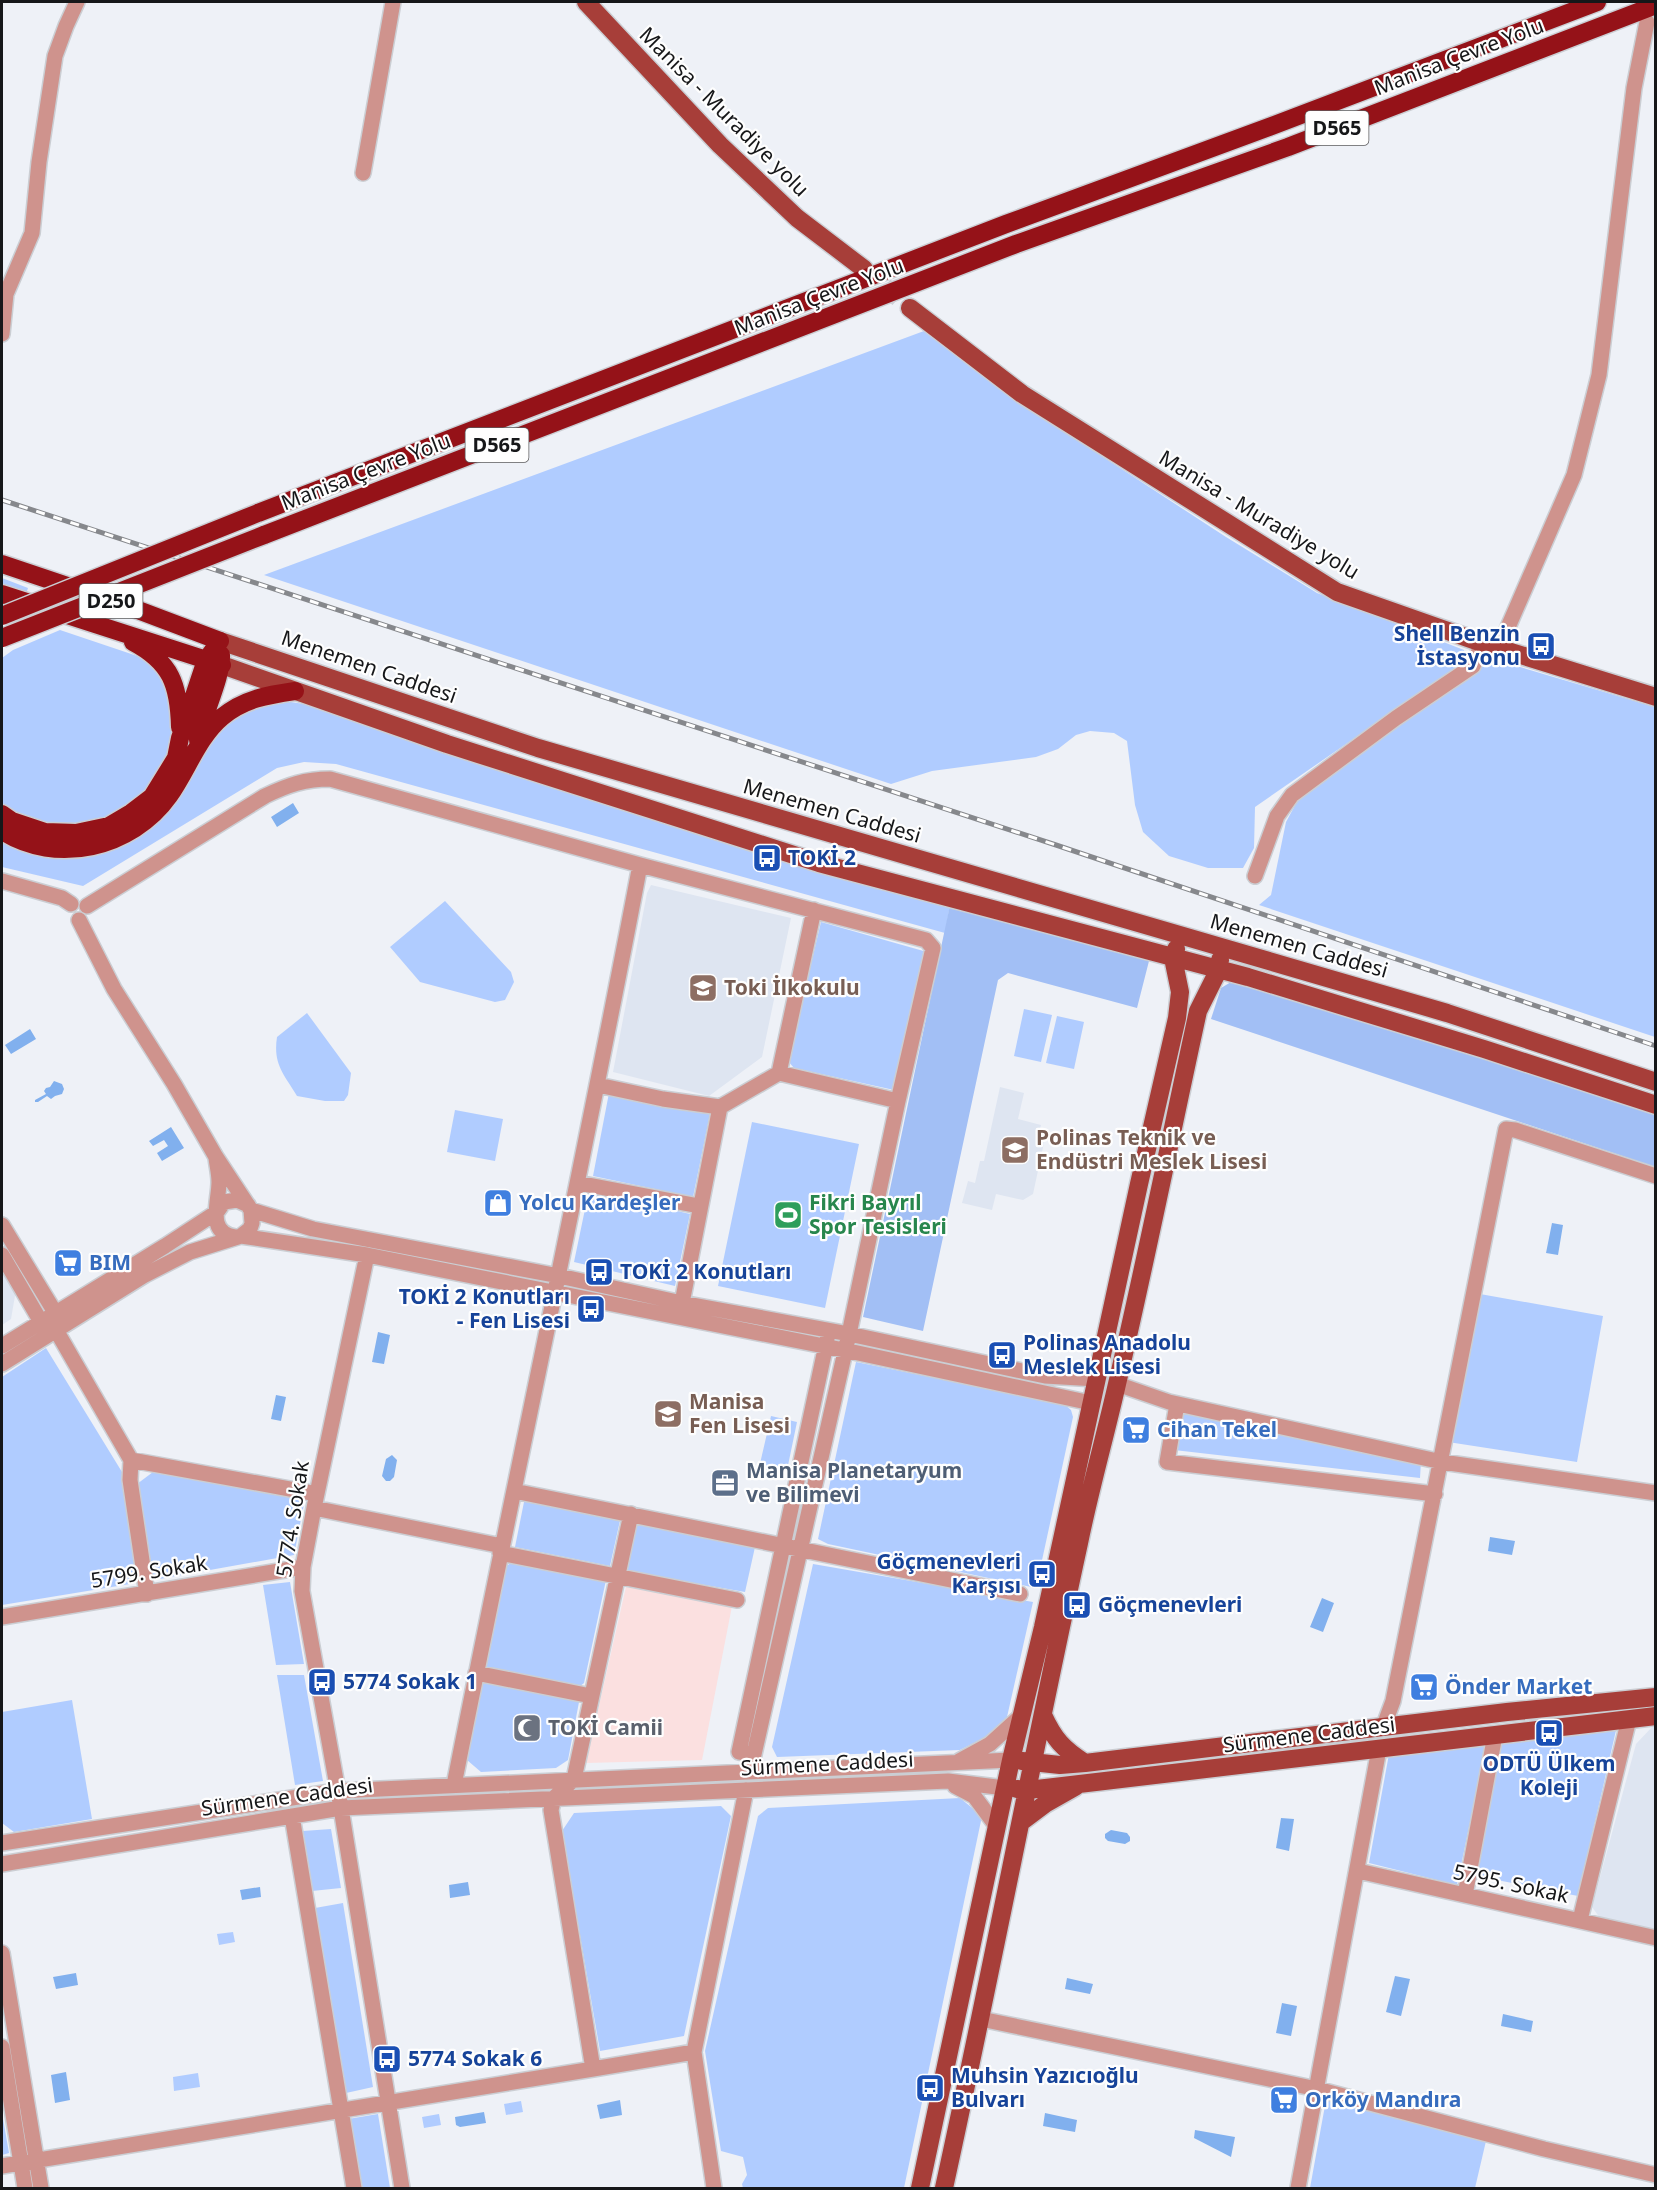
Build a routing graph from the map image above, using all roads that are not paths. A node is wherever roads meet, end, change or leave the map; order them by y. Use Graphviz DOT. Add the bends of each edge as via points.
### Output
graph roads {
  1 [pos="77,2"];
  2 [pos="393,2"];
  3 [pos="586,2"];
  4 [pos="1597,2"];
  5 [pos="1656,5"];
  6 [pos="1647,22"];
  7 [pos="363,173"];
  8 [pos="864,269"];
  9 [pos="910,308"];
  10 [pos="2,334"];
  11 [pos="2,564"];
  12 [pos="2,594"];
  13 [pos="2,616"];
  14 [pos="106,628"];
  15 [pos="21,630"];
  16 [pos="2,638"];
  17 [pos="220,641"];
  18 [pos="2,643"];
  19 [pos="1490,646"];
  20 [pos="214,663"];
  21 [pos="295,691"];
  22 [pos="1656,698"];
  23 [pos="180,738"];
  24 [pos="196,751"];
  25 [pos="2,814"];
  26 [pos="2,831"];
  27 [pos="640,865"];
  28 [pos="1255,876"];
  29 [pos="2,882"];
  30 [pos="79,905"];
  31 [pos="814,910"];
  32 [pos="1180,936"];
  33 [pos="1223,947"];
  34 [pos="1173,958"];
  35 [pos="1218,971"];
  36 [pos="779,1073"];
  37 [pos="1656,1082"];
  38 [pos="598,1085"];
  39 [pos="898,1101"];
  40 [pos="1656,1106"];
  41 [pos="720,1107"];
  42 [pos="216,1157"];
  43 [pos="1656,1176"];
  44 [pos="578,1183"];
  45 [pos="699,1206"];
  46 [pos="250,1208"];
  47 [pos="216,1212"];
  48 [pos="2,1225"];
  49 [pos="238,1237"];
  50 [pos="2,1255"];
  51 [pos="367,1255"];
  52 [pos="559,1276"];
  53 [pos="555,1293"];
  54 [pos="682,1303"];
  55 [pos="56,1314"];
  56 [pos="41,1322"];
  57 [pos="56,1330"];
  58 [pos="829,1331"];
  59 [pos="849,1334"];
  60 [pos="2,1346"];
  61 [pos="825,1347"];
  62 [pos="844,1350"];
  63 [pos="2,1364"];
  64 [pos="1097,1379"];
  65 [pos="1117,1384"];
  66 [pos="1091,1404"];
  67 [pos="1177,1404"];
  68 [pos="1111,1408"];
  69 [pos="131,1460"];
  70 [pos="1442,1462"];
  71 [pos="514,1491"];
  72 [pos="1656,1493"];
  73 [pos="1435,1494"];
  74 [pos="316,1501"];
  75 [pos="631,1514"];
  76 [pos="783,1544"];
  77 [pos="799,1547"];
  78 [pos="501,1549"];
  79 [pos="303,1568"];
  80 [pos="617,1576"];
  81 [pos="147,1594"];
  82 [pos="1020,1594"];
  83 [pos="737,1600"];
  84 [pos="2,1617"];
  85 [pos="476,1672"];
  86 [pos="591,1696"];
  87 [pos="1656,1697"];
  88 [pos="1634,1700"];
  89 [pos="1024,1713"];
  90 [pos="1043,1715"];
  91 [pos="1656,1716"];
  92 [pos="1629,1719"];
  93 [pos="1383,1728"];
  94 [pos="1495,1735"];
  95 [pos="1379,1749"];
  96 [pos="753,1754"];
  97 [pos="1011,1760"];
  98 [pos="1034,1761"];
  99 [pos="1085,1763"];
  100 [pos="954,1764"];
  101 [pos="750,1772"];
  102 [pos="574,1779"];
  103 [pos="948,1781"];
  104 [pos="1083,1783"];
  105 [pos="454,1785"];
  106 [pos="1005,1788"];
  107 [pos="746,1790"];
  108 [pos="1028,1790"];
  109 [pos="337,1791"];
  110 [pos="554,1798"];
  111 [pos="341,1808"];
  112 [pos="292,1816"];
  113 [pos="1021,1822"];
  114 [pos="997,1827"];
  115 [pos="2,1843"];
  116 [pos="2,1864"];
  117 [pos="1358,1871"];
  118 [pos="1465,1895"];
  119 [pos="1580,1920"];
  120 [pos="1656,1938"];
  121 [pos="2,1953"];
  122 [pos="981,2019"];
  123 [pos="2,2047"];
  124 [pos="694,2052"];
  125 [pos="593,2069"];
  126 [pos="1317,2089"];
  127 [pos="390,2104"];
  128 [pos="341,2112"];
  129 [pos="28,2162"];
  130 [pos="2,2166"];
  131 [pos="1656,2175"];
  132 [pos="25,2188"];
  133 [pos="40,2188"];
  134 [pos="354,2188"];
  135 [pos="402,2188"];
  136 [pos="714,2188"];
  137 [pos="920,2188"];
  138 [pos="944,2188"];
  139 [pos="1298,2188"];
  1 -- 10 [label="street" via="55,56 32,233 6,294"];
  2 -- 7 [label="street"];
  3 -- 8 [label="main road, Manisa - Muradiye yolu" via="720,145 797,218"];
  4 -- 13 [label="highway, Manisa Çevre Yolu / D565, bridge" via="1006,224"];
  5 -- 15 [label="highway, Manisa Çevre Yolu / D565, bridge" via="1288,147 1016,244"];
  6 -- 19 [label="street" via="1634,88 1599,375 1574,475"];
  9 -- 19 [label="main road, Manisa - Muradiye yolu" via="1022,394 1337,592"];
  11 -- 17 [label="highway, Menemen Caddesi / D250"];
  12 -- 14 [label="highway, D250"];
  14 -- 20 [label="highway, D250"];
  14 -- 23 [label="highway" via="164,664 176,689"];
  15 -- 16 [label="highway, Manisa Çevre Yolu / D565, bridge"];
  15 -- 18 [label="highway"];
  17 -- 20 [label="highway"];
  17 -- 32 [label="main road, Menemen Caddesi" via="538,748"];
  19 -- 22 [label="main road, Manisa - Muradiye yolu"];
  19 -- 28 [label="street" via="1473,666 1292,795 1277,816"];
  20 -- 21 [label="main road"];
  20 -- 23 [label="highway"];
  20 -- 24 [label="highway"];
  21 -- 24 [label="highway" via="247,700 221,717"];
  21 -- 34 [label="main road" via="812,861"];
  23 -- 25 [label="highway" via="176,758 152,797 109,826 76,833 45,832"];
  24 -- 26 [label="highway" via="168,798 147,821 102,845 70,850 44,848"];
  27 -- 30 [label="street" via="330,779 309,779 265,796"];
  27 -- 31 [label="street"];
  27 -- 38 [label="street"];
  29 -- 30 [label="street"];
  30 -- 42 [label="street" via="69,910 71,916 79,920 114,989"];
  31 -- 36 [label="street"];
  31 -- 39 [label="street" via="926,940 933,948"];
  32 -- 33 [label="main road, Menemen Caddesi"];
  32 -- 34 [label="main road"];
  33 -- 35 [label="main road"];
  33 -- 37 [label="main road, Menemen Caddesi" via="1448,1013"];
  34 -- 35 [label="main road"];
  34 -- 64 [label="main road" via="1180,1004"];
  35 -- 40 [label="main road" via="1484,1049"];
  35 -- 65 [label="main road" via="1198,1011"];
  36 -- 39 [label="street"];
  36 -- 41 [label="street"];
  38 -- 41 [label="street"];
  38 -- 44 [label="street"];
  39 -- 59 [label="street"];
  41 -- 45 [label="street"];
  42 -- 46 [label="street"];
  42 -- 47 [label="street"];
  43 -- 70 [label="street" via="1506,1129"];
  44 -- 45 [label="street"];
  44 -- 52 [label="street"];
  45 -- 54 [label="street"];
  46 -- 47 [label="street" via="230,1200"];
  46 -- 49 [label="street" via="250,1229"];
  46 -- 52 [label="street" via="314,1229"];
  47 -- 49 [label="street" via="219,1229"];
  47 -- 55 [label="street"];
  48 -- 55 [label="street"];
  49 -- 51 [label="street"];
  49 -- 57 [label="street" via="190,1252"];
  50 -- 56 [label="street"];
  51 -- 53 [label="street"];
  51 -- 74 [label="street, 5774. Sokak"];
  52 -- 53 [label="street"];
  52 -- 54 [label="street"];
  53 -- 61 [label="street"];
  53 -- 71 [label="street"];
  54 -- 58 [label="street"];
  55 -- 56 [label="street"];
  56 -- 60 [label="street"];
  57 -- 63 [label="street"];
  57 -- 69 [label="street"];
  58 -- 59 [label="street"];
  58 -- 61 [label="street"];
  59 -- 62 [label="street"];
  59 -- 64 [label="street" via="1046,1376"];
  61 -- 62 [label="street"];
  61 -- 76 [label="street"];
  62 -- 66 [label="street"];
  62 -- 77 [label="street"];
  64 -- 65 [label="main road"];
  64 -- 66 [label="main road"];
  65 -- 67 [label="street"];
  65 -- 68 [label="main road"];
  66 -- 68 [label="main road"];
  66 -- 89 [label="main road"];
  67 -- 70 [label="street"];
  67 -- 73 [label="street" via="1167,1462"];
  68 -- 90 [label="main road"];
  69 -- 74 [label="street"];
  69 -- 81 [label="street" via="130,1480"];
  70 -- 72 [label="street"];
  70 -- 73 [label="street"];
  71 -- 75 [label="street"];
  71 -- 78 [label="street"];
  73 -- 93 [label="street" via="1393,1701"];
  74 -- 78 [label="street"];
  74 -- 79 [label="street, 5774. Sokak"];
  75 -- 76 [label="street"];
  75 -- 80 [label="street"];
  76 -- 77 [label="street"];
  76 -- 96 [label="street" via="739,1752"];
  77 -- 82 [label="street"];
  77 -- 96 [label="street"];
  78 -- 80 [label="street"];
  78 -- 85 [label="street"];
  79 -- 81 [label="street, 5799. Sokak"];
  79 -- 109 [label="street, 5774. Sokak" via="305,1611"];
  80 -- 83 [label="street"];
  80 -- 86 [label="street"];
  81 -- 84 [label="street, 5799. Sokak"];
  85 -- 86 [label="street"];
  85 -- 105 [label="street"];
  86 -- 102 [label="street"];
  87 -- 88 [label="main road, Sürmene Caddesi"];
  88 -- 92 [label="main road"];
  88 -- 93 [label="main road, Sürmene Caddesi"];
  89 -- 97 [label="main road"];
  89 -- 100 [label="street" via="990,1744"];
  90 -- 98 [label="main road"];
  90 -- 99 [label="main road" via="1052,1736"];
  91 -- 92 [label="main road, Sürmene Caddesi"];
  92 -- 94 [label="main road, Sürmene Caddesi"];
  92 -- 119 [label="street"];
  93 -- 95 [label="main road"];
  93 -- 99 [label="main road, Sürmene Caddesi"];
  94 -- 95 [label="main road, Sürmene Caddesi"];
  94 -- 118 [label="street"];
  95 -- 104 [label="main road, Sürmene Caddesi"];
  95 -- 117 [label="street"];
  96 -- 101 [label="street"];
  97 -- 98 [label="main road, Sürmene Caddesi"];
  97 -- 100 [label="street, Sürmene Caddesi"];
  97 -- 106 [label="main road"];
  98 -- 99 [label="main road, Sürmene Caddesi"];
  98 -- 108 [label="main road"];
  100 -- 101 [label="street, Sürmene Caddesi"];
  101 -- 102 [label="street, Sürmene Caddesi"];
  102 -- 105 [label="street, Sürmene Caddesi"];
  102 -- 110 [label="street"];
  103 -- 106 [label="street, Sürmene Caddesi"];
  103 -- 107 [label="street, Sürmene Caddesi"];
  103 -- 114 [label="street" via="974,1796"];
  104 -- 108 [label="main road, Sürmene Caddesi"];
  104 -- 113 [label="main road"];
  105 -- 109 [label="street, Sürmene Caddesi"];
  106 -- 108 [label="main road, Sürmene Caddesi"];
  106 -- 114 [label="main road"];
  107 -- 110 [label="street, Sürmene Caddesi"];
  107 -- 124 [label="street"];
  108 -- 113 [label="main road"];
  109 -- 111 [label="street, 5774. Sokak"];
  109 -- 115 [label="street, Sürmene Caddesi"];
  110 -- 111 [label="street, Sürmene Caddesi"];
  110 -- 125 [label="street" via="551,1810"];
  111 -- 112 [label="street, Sürmene Caddesi"];
  111 -- 127 [label="street, 5774. Sokak"];
  112 -- 116 [label="street, Sürmene Caddesi"];
  112 -- 128 [label="street"];
  113 -- 122 [label="main road"];
  114 -- 137 [label="main road"];
  117 -- 118 [label="street, 5795. Sokak"];
  117 -- 126 [label="street"];
  118 -- 119 [label="street, 5795. Sokak"];
  119 -- 120 [label="street, 5795. Sokak"];
  121 -- 129 [label="street"];
  122 -- 126 [label="street"];
  122 -- 138 [label="main road"];
  123 -- 129 [label="street"];
  124 -- 125 [label="street"];
  124 -- 136 [label="street"];
  125 -- 127 [label="street"];
  126 -- 131 [label="street"];
  126 -- 139 [label="street"];
  127 -- 128 [label="street"];
  127 -- 135 [label="street, 5774. Sokak"];
  128 -- 129 [label="street"];
  128 -- 134 [label="street"];
  129 -- 130 [label="street"];
  129 -- 132 [label="street"];
  129 -- 133 [label="street"];
}
